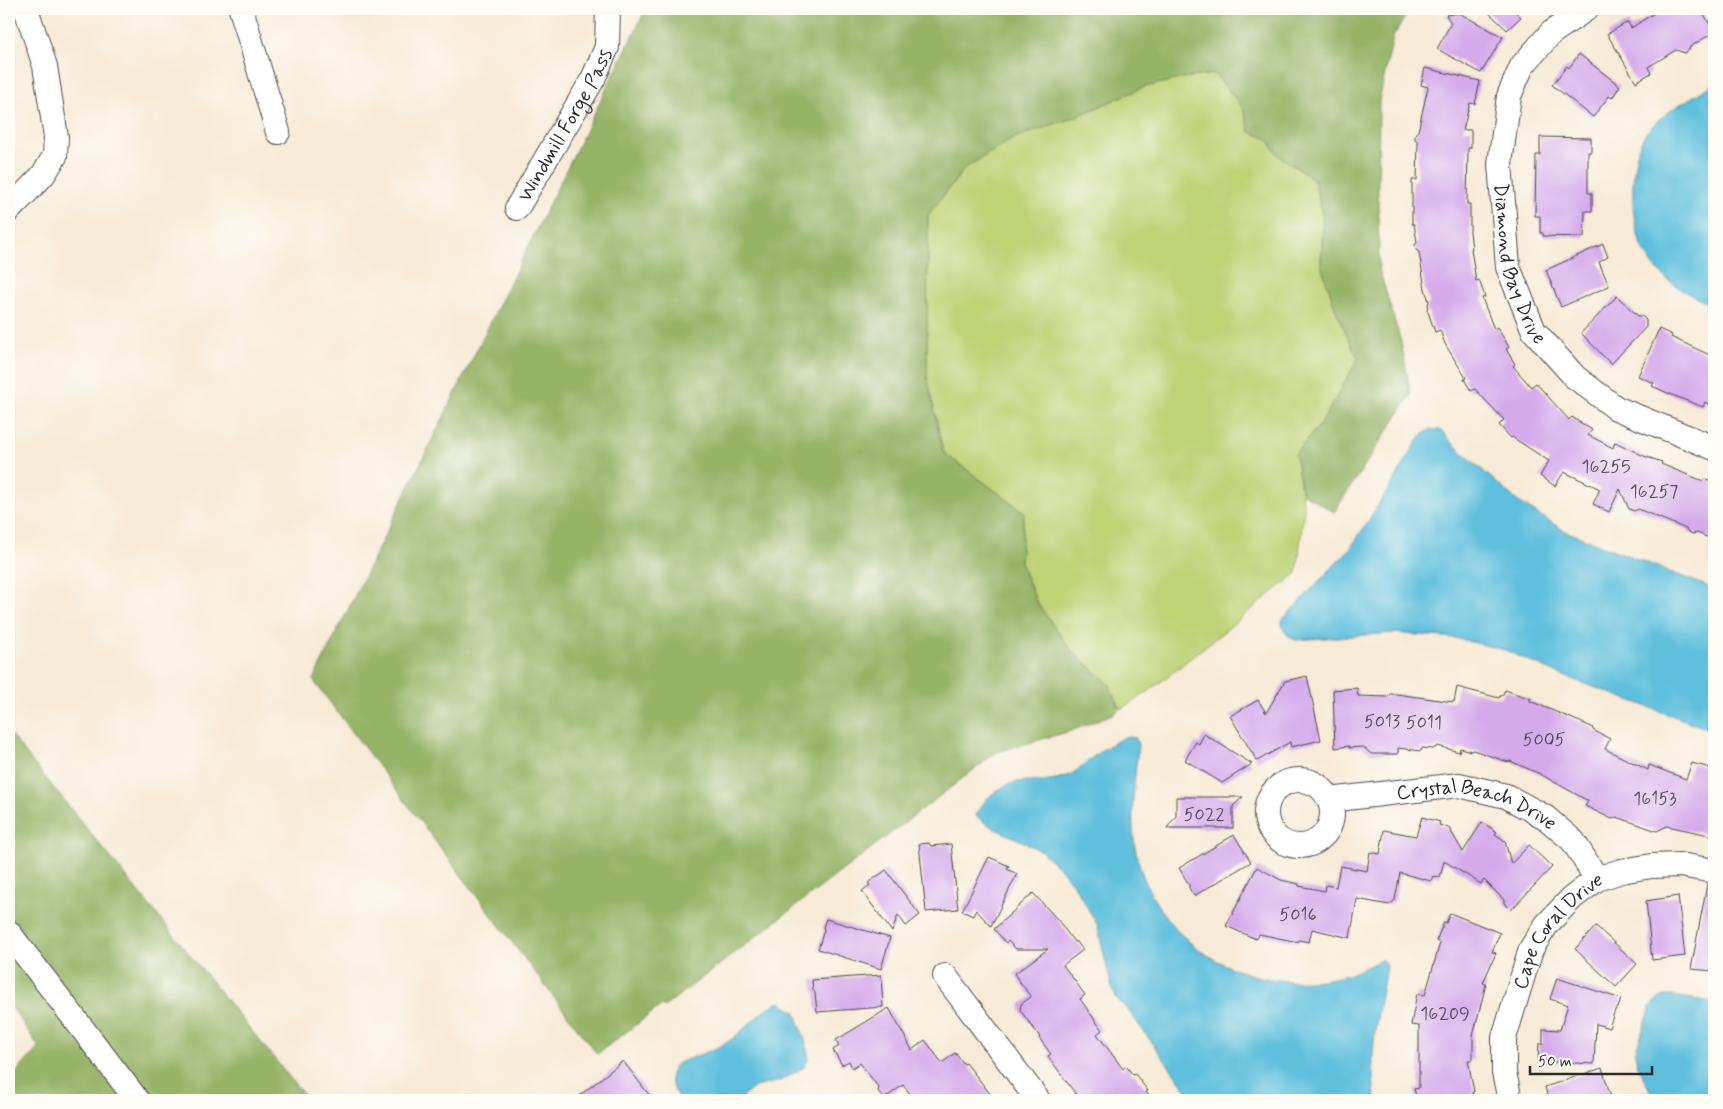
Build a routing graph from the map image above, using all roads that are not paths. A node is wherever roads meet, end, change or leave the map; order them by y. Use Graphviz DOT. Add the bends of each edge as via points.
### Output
graph roads {
  1 [pos="26,9"];
  2 [pos="241,9"];
  3 [pos="608,9"];
  4 [pos="1586,9"];
  5 [pos="278,132"];
  6 [pos="517,208"];
  7 [pos="9,210"];
  8 [pos="1714,448"];
  9 [pos="1329,800"];
  10 [pos="1714,872"];
  11 [pos="1597,879"];
  12 [pos="9,933"];
  13 [pos="945,976"];
  14 [pos="137,1100"];
  15 [pos="1038,1100"];
  16 [pos="1510,1100"];
  1 -- 7 [label="street" via="46,66 56,137 55,156 42,176"];
  2 -- 5 [label="street"];
  3 -- 6 [label="street, Windmill Forge Pass" via="607,47 593,79"];
  4 -- 8 [label="street, Diamond Bay Drive" via="1550,33 1522,66 1509,96 1500,164 1508,267 1534,331 1575,377 1616,408"];
  9 -- 11 [label="street, Crystal Beach Drive" via="1459,785 1506,796 1545,817 1573,840"];
  10 -- 11 [label="street, Cape Coral Drive" via="1680,865 1652,866"];
  11 -- 16 [label="street, Cape Coral Drive" via="1547,924 1532,949 1504,1038 1504,1073"];
  12 -- 14 [label="street"];
  13 -- 15 [label="street"];
}
